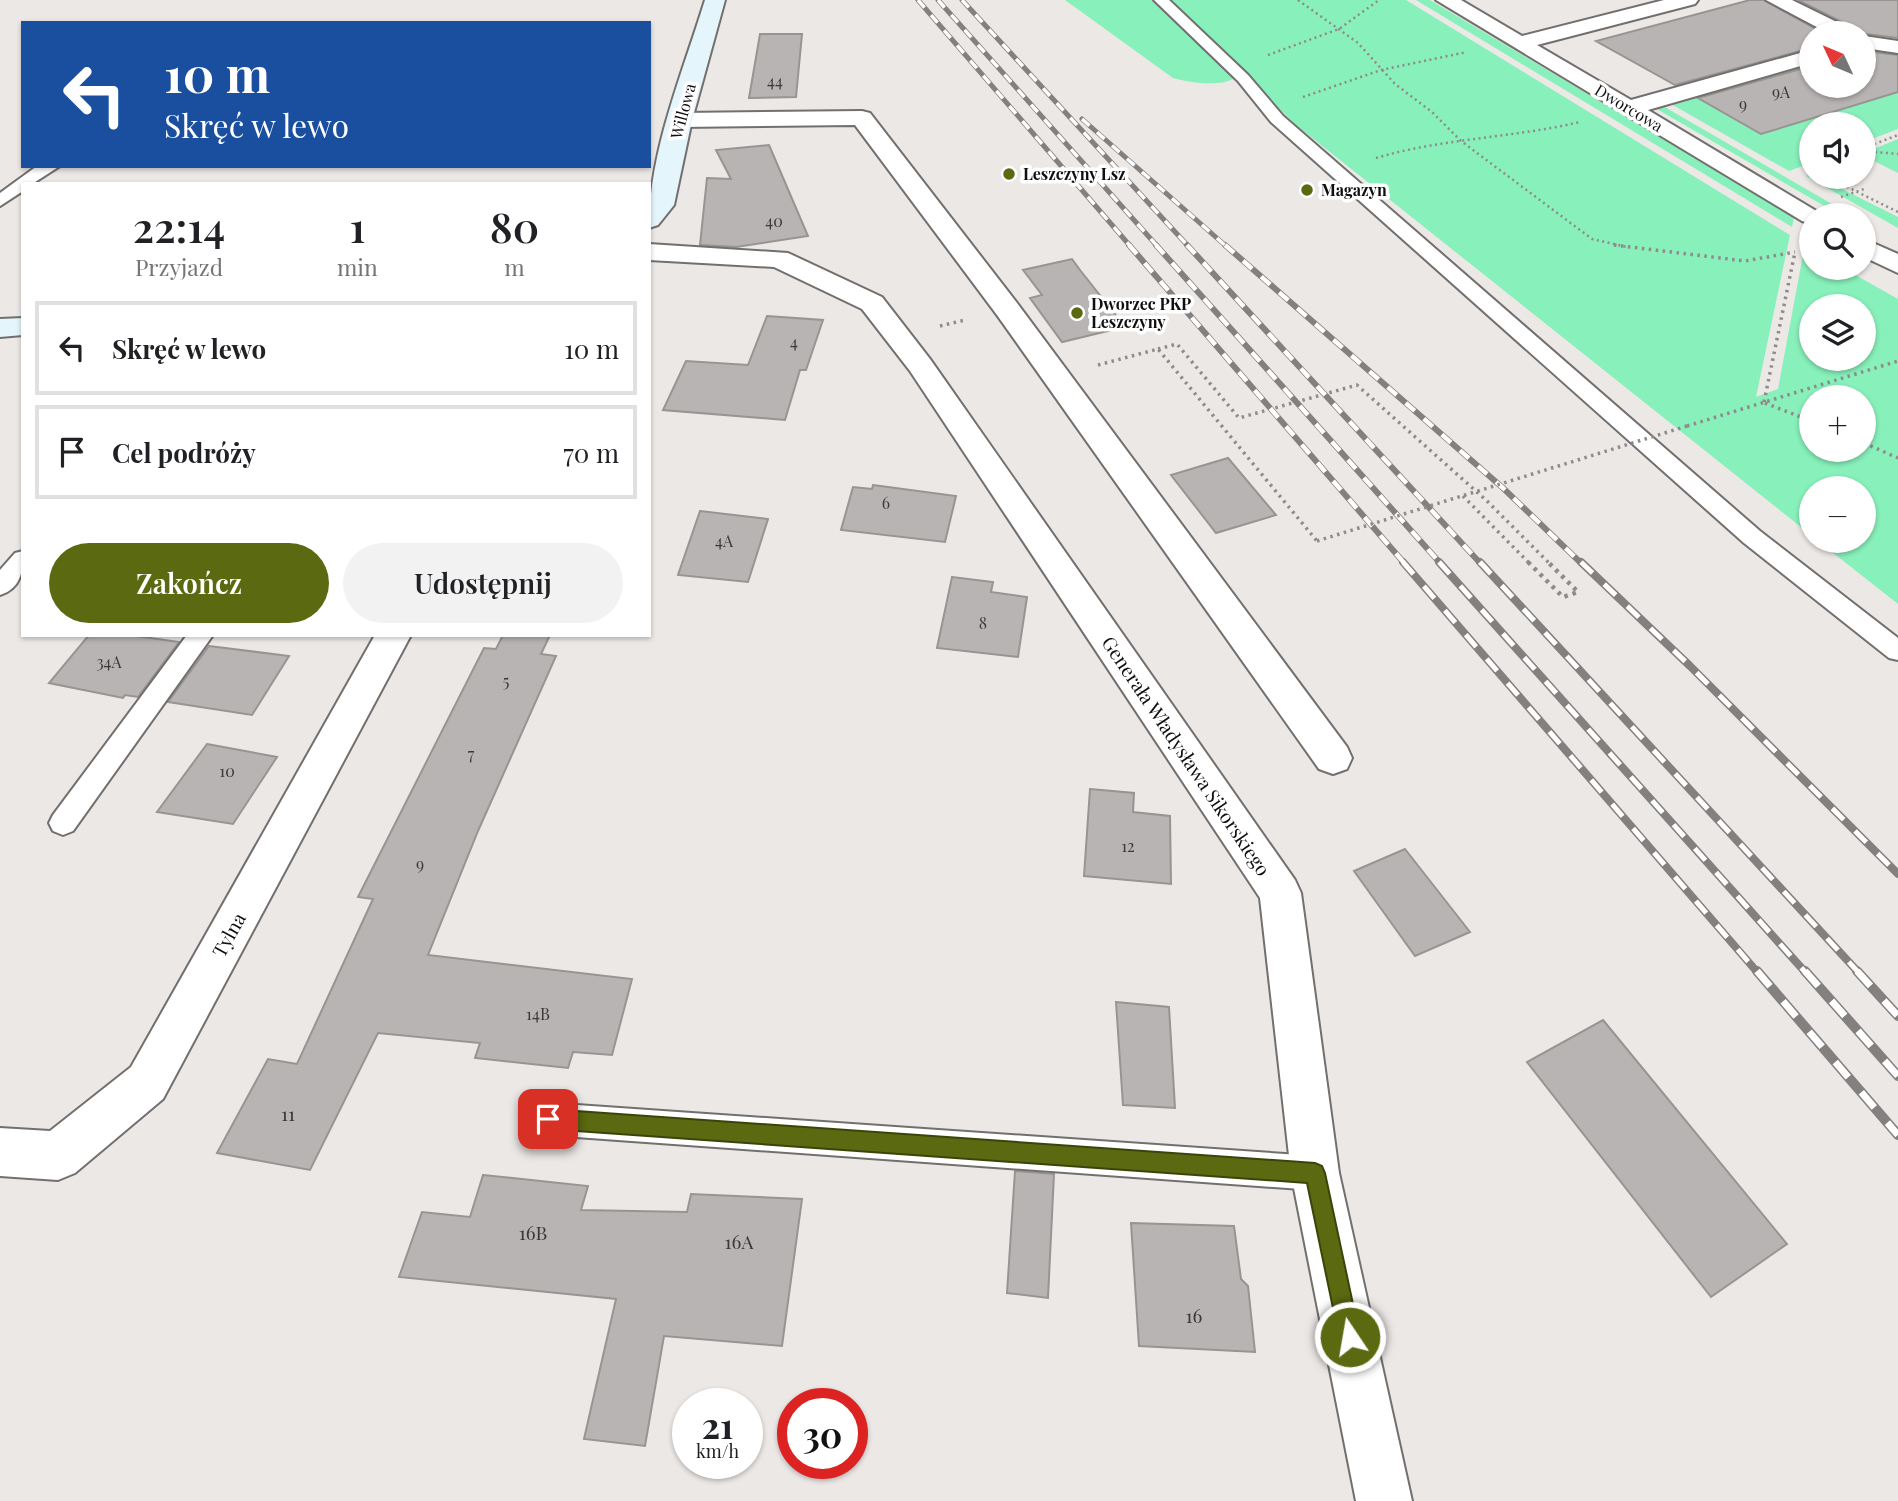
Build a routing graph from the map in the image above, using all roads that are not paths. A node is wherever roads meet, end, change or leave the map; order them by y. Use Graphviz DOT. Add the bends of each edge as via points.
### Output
graph roads {
  1 [pos="715,0"];
  2 [pos="1161,0"];
  3 [pos="1446,0"];
  4 [pos="1688,0"];
  5 [pos="1776,0"];
  6 [pos="1819,21"];
  7 [pos="1519,43"];
  8 [pos="1876,44"];
  9 [pos="1898,47"];
  10 [pos="1799,59"];
  11 [pos="1628,108"];
  12 [pos="680,120"];
  13 [pos="47,168"];
  14 [pos="24,182"];
  15 [pos="21,184"];
  16 [pos="0,201"];
  17 [pos="1799,209"];
  18 [pos="651,218"];
  19 [pos="651,252"];
  20 [pos="1876,253"];
  21 [pos="1898,265"];
  22 [pos="21,326"];
  23 [pos="0,328"];
  24 [pos="21,561"];
  25 [pos="0,586"];
  26 [pos="200,637"];
  27 [pos="392,637"];
  28 [pos="1898,651"];
  29 [pos="1333,758"];
  30 [pos="62,823"];
  31 [pos="548,1119"];
  32 [pos="0,1152"];
  33 [pos="1315,1173"];
  34 [pos="1384,1501"];
  1 -- 12 [label="street, Willowa"];
  2 -- 28 [label="lane" via="1336,171 1752,537"];
  3 -- 7 [label="street, Dworcowa"];
  4 -- 7 [label="street"];
  5 -- 6 [label="street"];
  7 -- 11 [label="street, Dworcowa"];
  8 -- 9 [label="street"];
  10 -- 11 [label="street"];
  11 -- 17 [label="street, Dworcowa"];
  12 -- 18 [label="street, Willowa" via="661,205"];
  12 -- 29 [label="street" via="862,118 1007,309"];
  13 -- 14 [label="lane"];
  15 -- 16 [label="lane"];
  19 -- 33 [label="street, Generała Władysława Sikorskiego" via="779,260 872,303 920,365 1280,893"];
  20 -- 21 [label="street"];
  22 -- 23 [label="street"];
  24 -- 25 [label="lane"];
  26 -- 30 [label="lane"];
  27 -- 32 [label="street, Tylna" via="147,1083 58,1156"];
  31 -- 33 [label="lane"];
  33 -- 34 [label="street, Generała Władysława Sikorskiego"];
}
